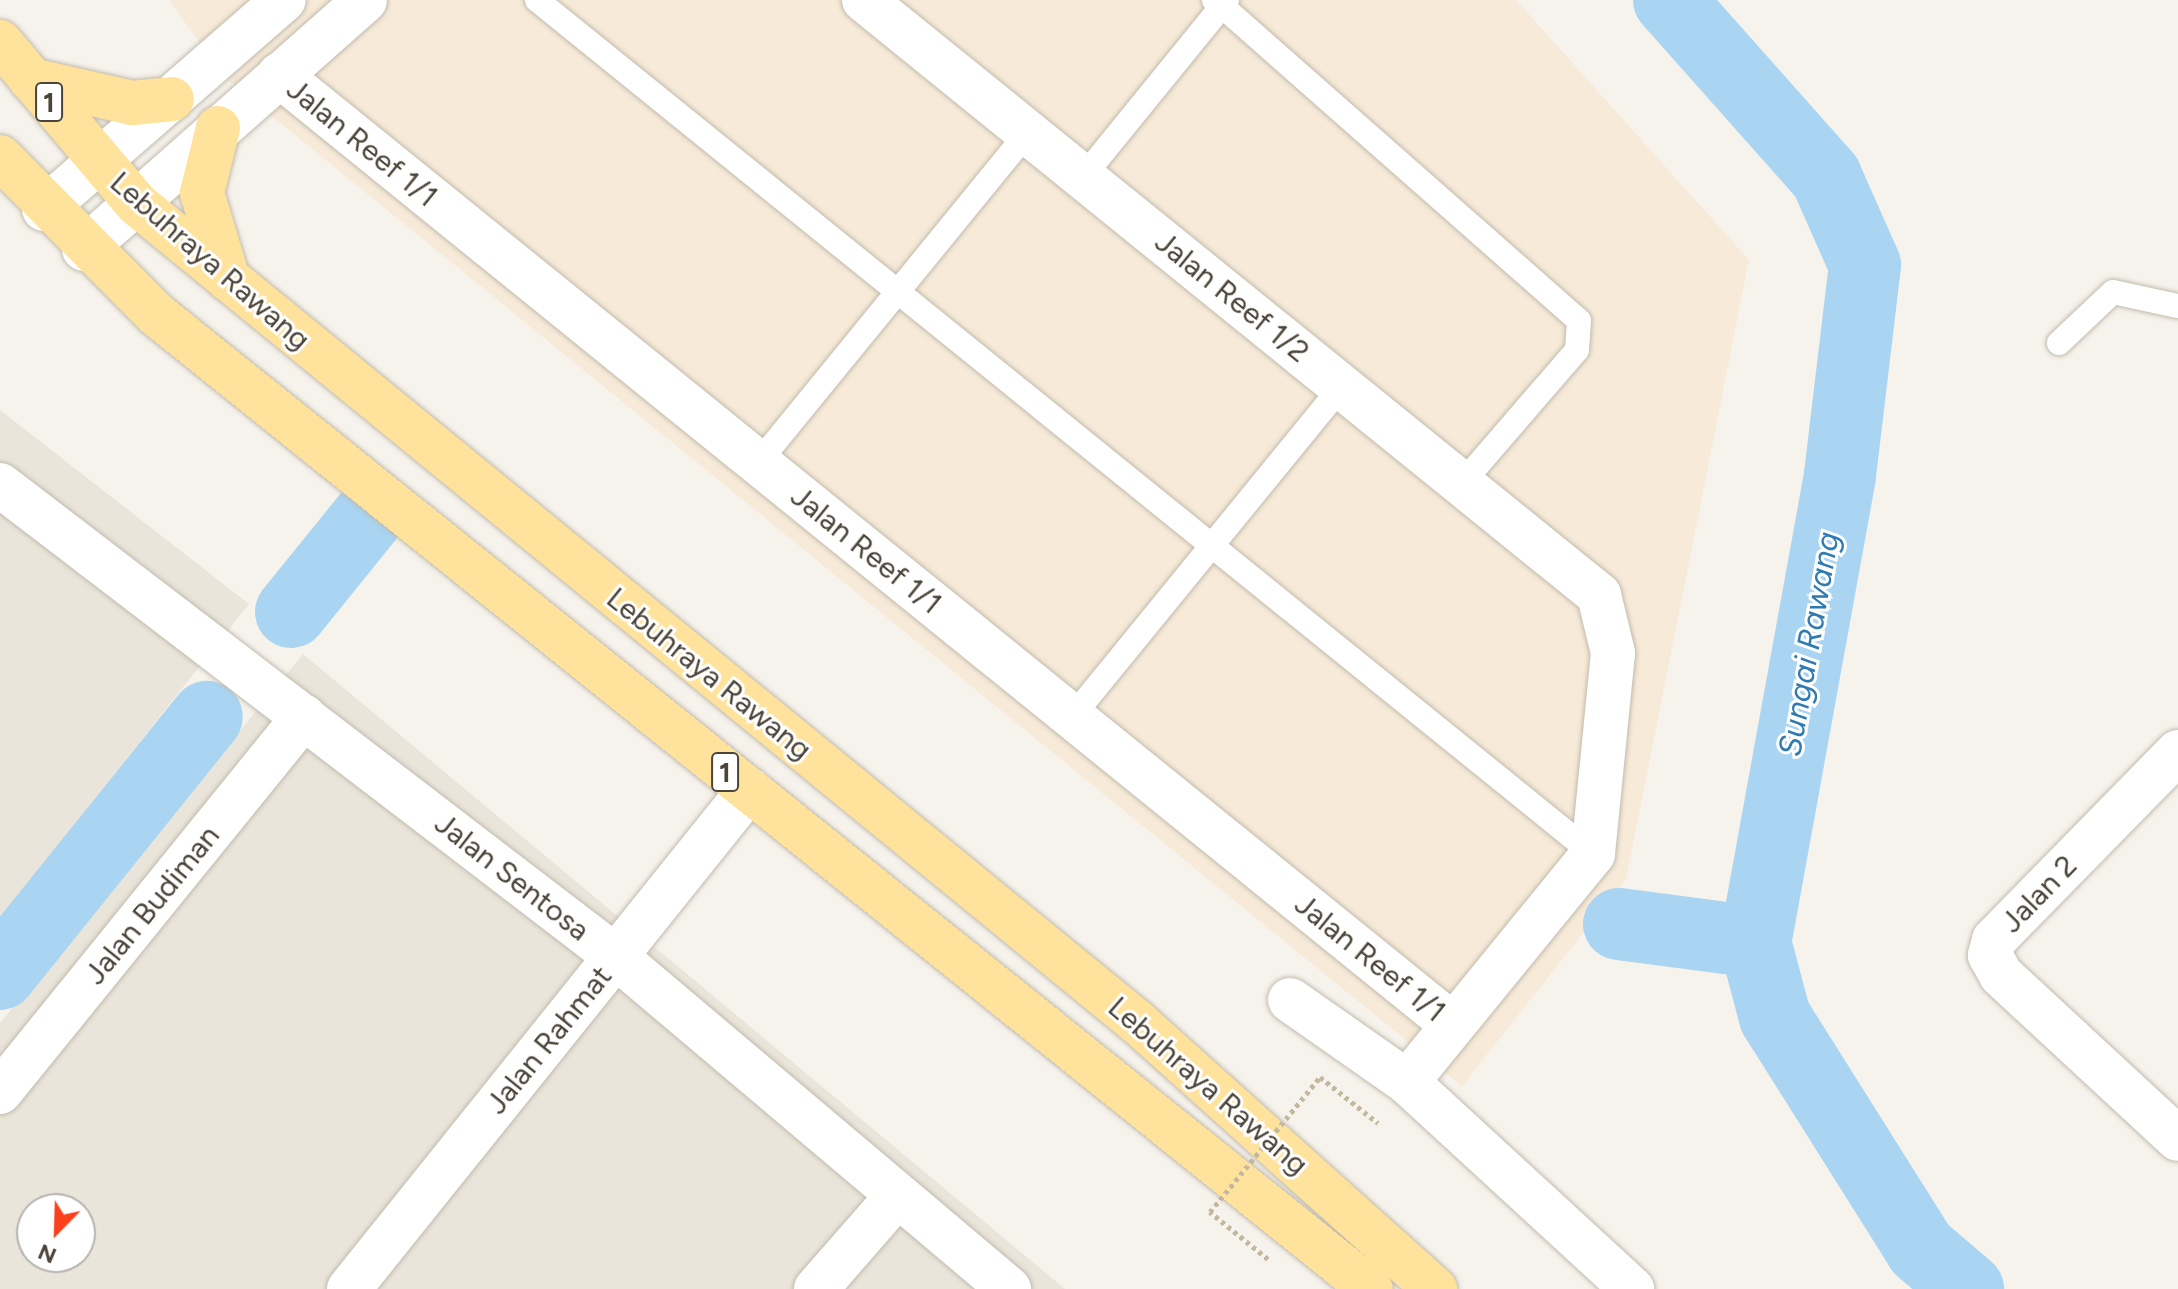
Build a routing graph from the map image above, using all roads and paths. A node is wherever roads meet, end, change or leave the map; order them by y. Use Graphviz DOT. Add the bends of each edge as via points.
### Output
graph roads {
  1 [pos="284,0"];
  2 [pos="365,0"];
  3 [pos="537,0"];
  4 [pos="864,0"];
  5 [pos="1221,2"];
  6 [pos="0,42"];
  7 [pos="279,75"];
  8 [pos="31,80"];
  9 [pos="172,99"];
  10 [pos="218,128"];
  11 [pos="1028,132"];
  12 [pos="0,157"];
  13 [pos="98,162"];
  14 [pos="1083,177"];
  15 [pos="137,204"];
  16 [pos="44,209"];
  17 [pos="84,249"];
  18 [pos="230,284"];
  19 [pos="898,292"];
  20 [pos="2178,306"];
  21 [pos="2059,343"];
  22 [pos="1342,386"];
  23 [pos="758,463"];
  24 [pos="1462,483"];
  25 [pos="0,485"];
  26 [pos="1212,546"];
  27 [pos="304,717"];
  28 [pos="1072,717"];
  29 [pos="2178,752"];
  30 [pos="749,790"];
  31 [pos="1593,854"];
  32 [pos="615,956"];
  33 [pos="1290,1000"];
  34 [pos="1453,1025"];
  35 [pos="1407,1082"];
  36 [pos="0,1092"];
  37 [pos="1378,1123"];
  38 [pos="2178,1139"];
  39 [pos="897,1196"];
  40 [pos="1268,1259"];
  41 [pos="349,1289"];
  42 [pos="816,1289"];
  43 [pos="1009,1289"];
  44 [pos="1371,1289"];
  45 [pos="1435,1289"];
  46 [pos="1632,1289"];
  1 -- 9 [label="street"];
  2 -- 7 [label="street"];
  3 -- 19 [label="lane"];
  4 -- 11 [label="street, Jalan Reef 1/2"];
  5 -- 14 [label="lane"];
  5 -- 24 [label="lane" via="1579,321 1577,350"];
  6 -- 8 [label="main road, Lebuhraya Rawang / 1"];
  7 -- 10 [label="street"];
  7 -- 23 [label="street, Jalan Reef 1/1"];
  8 -- 9 [label="main road" via="132,103"];
  8 -- 13 [label="main road, Lebuhraya Rawang / 1"];
  9 -- 13 [label="street"];
  10 -- 15 [label="street"];
  10 -- 18 [label="main road" via="202,193"];
  11 -- 14 [label="street, Jalan Reef 1/2"];
  11 -- 19 [label="lane"];
  12 -- 16 [label="main road, Lebuhraya Rawang / 1"];
  13 -- 15 [label="main road, Lebuhraya Rawang / 1"];
  13 -- 16 [label="street"];
  14 -- 22 [label="street, Jalan Reef 1/2"];
  15 -- 17 [label="street"];
  15 -- 18 [label="main road, Lebuhraya Rawang / 1"];
  16 -- 17 [label="main road, Lebuhraya Rawang / 1"];
  17 -- 30 [label="main road, Lebuhraya Rawang / 1"];
  18 -- 45 [label="main road, Lebuhraya Rawang / 1" via="1136,1021"];
  19 -- 23 [label="lane"];
  19 -- 26 [label="lane"];
  20 -- 21 [label="lane" via="2113,292"];
  22 -- 24 [label="street, Jalan Reef 1/2"];
  22 -- 26 [label="lane"];
  23 -- 28 [label="street, Jalan Reef 1/1"];
  24 -- 31 [label="street, Jalan Reef 1/2" via="1599,595 1613,653"];
  25 -- 27 [label="street, Jalan Sentosa"];
  26 -- 28 [label="lane"];
  26 -- 31 [label="lane"];
  27 -- 32 [label="street, Jalan Sentosa"];
  27 -- 36 [label="street, Jalan Budiman"];
  28 -- 34 [label="street, Jalan Reef 1/1"];
  29 -- 38 [label="street, Jalan 2" via="1994,940 1990,955 2001,975"];
  30 -- 32 [label="street, Jalan Rahmat"];
  30 -- 44 [label="main road, Lebuhraya Rawang / 1"];
  31 -- 34 [label="street"];
  32 -- 39 [label="street, Jalan Sentosa"];
  32 -- 41 [label="street, Jalan Rahmat"];
  33 -- 35 [label="street"];
  34 -- 35 [label="street"];
  35 -- 46 [label="street"];
  37 -- 40 [label="path, bridge" via="1320,1077 1210,1212"];
  39 -- 42 [label="street"];
  39 -- 43 [label="street, Jalan Sentosa"];
}
